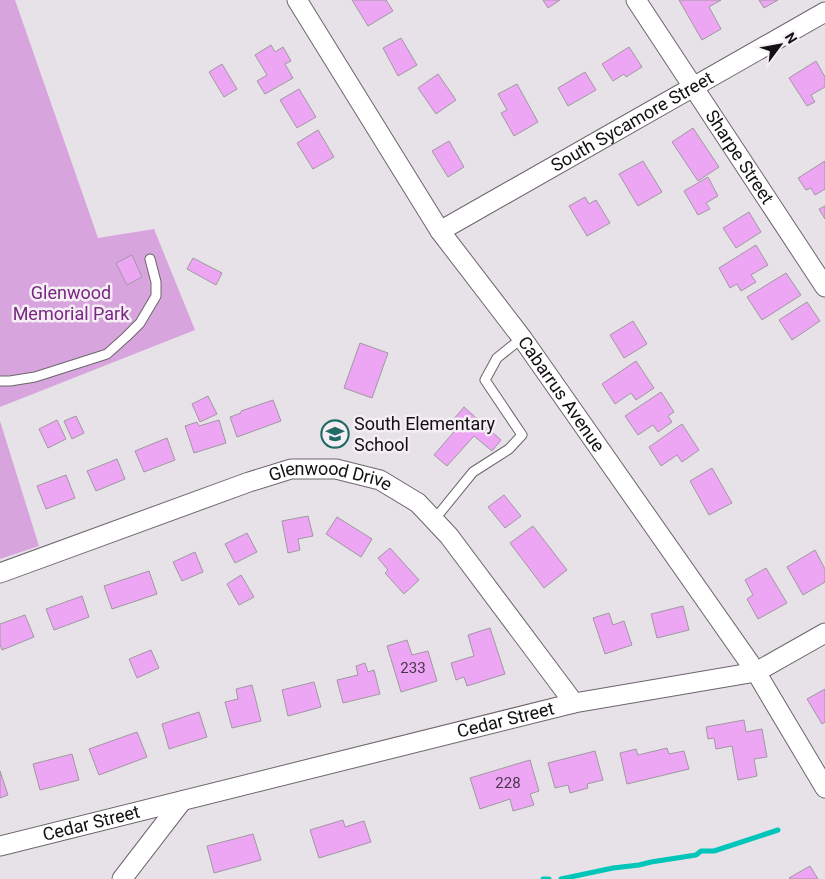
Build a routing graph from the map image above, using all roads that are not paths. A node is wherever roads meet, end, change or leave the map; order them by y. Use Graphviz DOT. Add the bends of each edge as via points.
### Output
graph roads {
  1 [pos="296,0"];
  2 [pos="636,0"];
  3 [pos="825,12"];
  4 [pos="694,87"];
  5 [pos="440,231"];
  6 [pos="150,259"];
  7 [pos="825,287"];
  8 [pos="522,338"];
  9 [pos="0,381"];
  10 [pos="434,520"];
  11 [pos="0,574"];
  12 [pos="825,632"];
  13 [pos="756,672"];
  14 [pos="574,704"];
  15 [pos="825,788"];
  16 [pos="182,801"];
  17 [pos="0,846"];
  18 [pos="122,879"];
  1 -- 5 [label="street, Cabarrus Avenue"];
  2 -- 4 [label="street, Sharpe Street"];
  3 -- 4 [label="street, South Sycamore Street"];
  4 -- 5 [label="street, South Sycamore Street"];
  4 -- 7 [label="street, Sharpe Street"];
  5 -- 8 [label="street, Cabarrus Avenue"];
  6 -- 9 [label="lane" via="156,296 140,323 107,354 35,377"];
  8 -- 10 [label="lane" via="498,358 485,380 522,435 510,448 473,472"];
  8 -- 13 [label="street, Cabarrus Avenue"];
  10 -- 11 [label="street, Glenwood Drive" via="418,504 380,480 336,469 292,469 248,482"];
  10 -- 14 [label="street, Glenwood Drive"];
  12 -- 13 [label="street, Cedar Street"];
  13 -- 14 [label="street, Cedar Street"];
  13 -- 15 [label="street, Cabarrus Avenue"];
  14 -- 16 [label="street, Cedar Street"];
  16 -- 17 [label="street, Cedar Street"];
  16 -- 18 [label="street, Cedar Street"];
}
